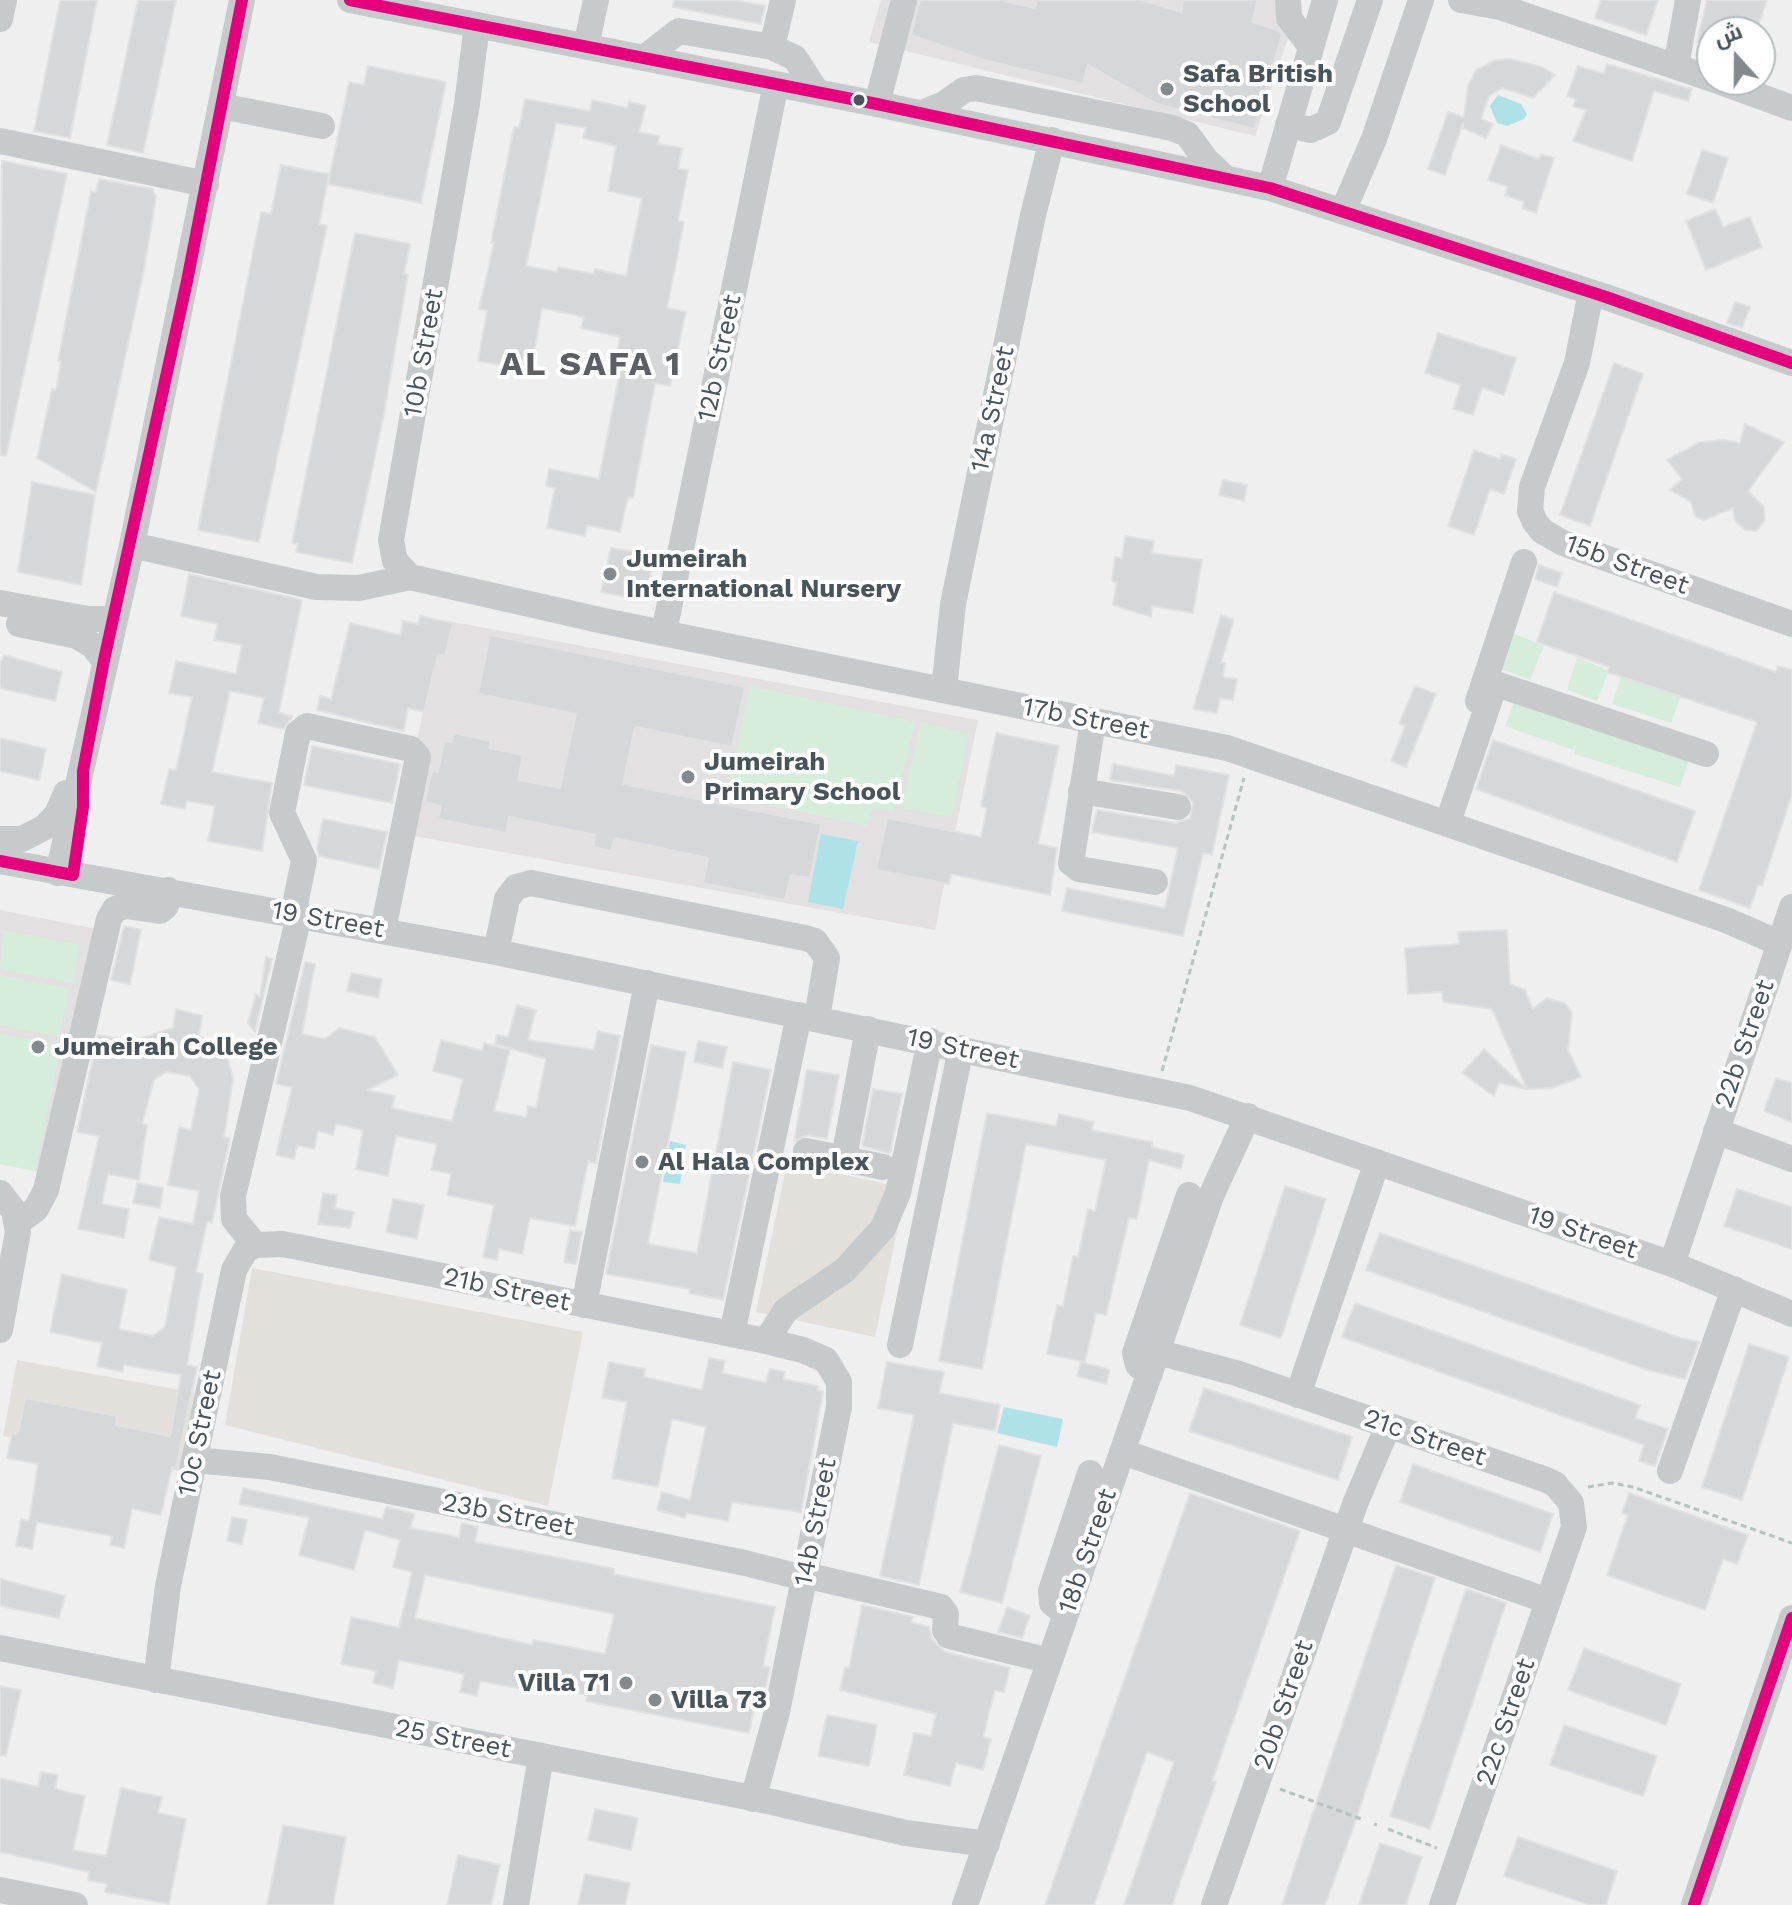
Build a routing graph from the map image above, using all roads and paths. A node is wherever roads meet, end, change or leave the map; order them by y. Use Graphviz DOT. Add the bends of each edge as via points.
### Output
graph roads {
  1 [pos="4,0"];
  2 [pos="242,0"];
  3 [pos="350,0"];
  4 [pos="596,0"];
  5 [pos="783,0"];
  6 [pos="896,0"];
  7 [pos="904,0"];
  8 [pos="1288,0"];
  9 [pos="1325,0"];
  10 [pos="1370,0"];
  11 [pos="1421,0"];
  12 [pos="1461,0"];
  13 [pos="1685,0"];
  14 [pos="1494,4"];
  15 [pos="0,19"];
  16 [pos="486,27"];
  17 [pos="586,46"];
  18 [pos="772,47"];
  19 [pos="1311,47"];
  20 [pos="644,58"];
  21 [pos="1667,63"];
  22 [pos="1696,74"];
  23 [pos="776,84"];
  24 [pos="817,92"];
  25 [pos="1758,96"];
  26 [pos="872,103"];
  27 [pos="221,106"];
  28 [pos="1792,108"];
  29 [pos="922,113"];
  30 [pos="1288,125"];
  31 [pos="322,126"];
  32 [pos="1044,138"];
  33 [pos="0,141"];
  34 [pos="1225,178"];
  35 [pos="206,184"];
  36 [pos="1270,188"];
  37 [pos="1352,214"];
  38 [pos="1599,294"];
  39 [pos="1792,363"];
  40 [pos="132,545"];
  41 [pos="1524,562"];
  42 [pos="419,580"];
  43 [pos="0,603"];
  44 [pos="115,619"];
  45 [pos="0,620"];
  46 [pos="1792,624"];
  47 [pos="664,632"];
  48 [pos="104,660"];
  49 [pos="935,688"];
  50 [pos="1093,721"];
  51 [pos="1251,754"];
  52 [pos="1706,754"];
  53 [pos="83,771"];
  54 [pos="1081,791"];
  55 [pos="1178,807"];
  56 [pos="1443,820"];
  57 [pos="0,839"];
  58 [pos="0,847"];
  59 [pos="0,861"];
  60 [pos="66,869"];
  61 [pos="1155,882"];
  62 [pos="168,890"];
  63 [pos="296,915"];
  64 [pos="383,930"];
  65 [pos="1785,936"];
  66 [pos="496,952"];
  67 [pos="647,983"];
  68 [pos="808,1016"];
  69 [pos="868,1029"];
  70 [pos="930,1041"];
  71 [pos="961,1048"];
  72 [pos="1157,1090"];
  73 [pos="1240,1113"];
  74 [pos="1716,1131"];
  75 [pos="806,1151"];
  76 [pos="844,1158"];
  77 [pos="1792,1159"];
  78 [pos="1377,1162"];
  79 [pos="883,1167"];
  80 [pos="0,1193"];
  81 [pos="1200,1196"];
  82 [pos="17,1223"];
  83 [pos="255,1245"];
  84 [pos="1663,1261"];
  85 [pos="1734,1289"];
  86 [pos="584,1305"];
  87 [pos="1788,1310"];
  88 [pos="0,1330"];
  89 [pos="732,1334"];
  90 [pos="766,1341"];
  91 [pos="900,1345"];
  92 [pos="803,1350"];
  93 [pos="1157,1353"];
  94 [pos="1298,1395"];
  95 [pos="1378,1422"];
  96 [pos="196,1452"];
  97 [pos="1123,1452"];
  98 [pos="1670,1471"];
  99 [pos="1090,1473"];
  100 [pos="1565,1492"];
  101 [pos="1345,1530"];
  102 [pos="1792,1543"];
  103 [pos="806,1571"];
  104 [pos="1548,1601"];
  105 [pos="1066,1614"];
  106 [pos="1792,1618"];
  107 [pos="0,1648"];
  108 [pos="1050,1661"];
  109 [pos="147,1678"];
  110 [pos="550,1758"];
  111 [pos="1258,1781"];
  112 [pos="762,1800"];
  113 [pos="1364,1820"];
  114 [pos="1388,1829"];
  115 [pos="983,1854"];
  116 [pos="1459,1856"];
  117 [pos="0,1890"];
  118 [pos="75,1905"];
  119 [pos="516,1905"];
  120 [pos="965,1905"];
  121 [pos="1214,1905"];
  122 [pos="1442,1905"];
  123 [pos="1694,1905"];
  1 -- 15 [label="street"];
  2 -- 27 [label="street"];
  3 -- 16 [label="street"];
  4 -- 17 [label="street"];
  5 -- 18 [label="street"];
  6 -- 26 [label="street"];
  7 -- 26 [label="street"];
  8 -- 19 [label="street" via="1289,18"];
  9 -- 19 [label="street"];
  10 -- 30 [label="street" via="1328,122 1311,130"];
  11 -- 37 [label="street"];
  12 -- 14 [label="street"];
  13 -- 21 [label="street"];
  14 -- 21 [label="street"];
  16 -- 17 [label="street"];
  16 -- 42 [label="street, 10b Street" via="467,104 391,540 395,561"];
  17 -- 20 [label="street"];
  18 -- 20 [label="street" via="679,31"];
  18 -- 24 [label="street" via="795,58"];
  19 -- 30 [label="street"];
  20 -- 23 [label="street"];
  21 -- 22 [label="street"];
  23 -- 24 [label="street"];
  23 -- 47 [label="street, 12b Street"];
  24 -- 26 [label="street"];
  25 -- 28 [label="street"];
  26 -- 29 [label="street"];
  27 -- 31 [label="street"];
  27 -- 35 [label="street"];
  29 -- 32 [label="street"];
  29 -- 34 [label="street" via="976,88 1172,128 1187,134"];
  30 -- 36 [label="street"];
  32 -- 34 [label="street"];
  32 -- 49 [label="street, 14a Street" via="1033,215"];
  33 -- 35 [label="street"];
  34 -- 36 [label="street"];
  35 -- 40 [label="street"];
  36 -- 37 [label="street"];
  37 -- 38 [label="street"];
  38 -- 39 [label="street"];
  38 -- 46 [label="street, 15b Street" via="1530,511 1542,531 1563,543"];
  40 -- 42 [label="street" via="316,587"];
  40 -- 44 [label="street"];
  41 -- 56 [label="street"];
  42 -- 47 [label="street, 17b Street"];
  43 -- 44 [label="street"];
  44 -- 48 [label="street"];
  45 -- 48 [label="street" via="77,636"];
  47 -- 49 [label="street, 17b Street"];
  48 -- 53 [label="street"];
  49 -- 50 [label="street, 17b Street"];
  50 -- 51 [label="street, 17b Street"];
  50 -- 54 [label="street"];
  51 -- 56 [label="street, 17b Street"];
  51 -- 72 [label="path"];
  52 -- 56 [label="street" via="1499,685"];
  53 -- 57 [label="street" via="45,827 22,839"];
  53 -- 60 [label="street" via="83,807"];
  54 -- 55 [label="street"];
  54 -- 61 [label="street" via="1073,866"];
  56 -- 65 [label="street, 17b Street"];
  58 -- 60 [label="street, 19 Street"];
  59 -- 60 [label="street, 19 Street"];
  60 -- 62 [label="street, 19 Street"];
  62 -- 63 [label="street, 19 Street"];
  62 -- 82 [label="street" via="160,911 126,906 115,909 109,919 46,1190 36,1209"];
  63 -- 64 [label="street, 19 Street"];
  63 -- 64 [label="street" via="304,860 282,813 298,733 307,726 416,754"];
  63 -- 83 [label="street" via="233,1196 234,1219"];
  64 -- 66 [label="street, 19 Street"];
  65 -- 74 [label="street, 22b Street"];
  66 -- 67 [label="street, 19 Street"];
  66 -- 68 [label="street" via="507,899 516,887 531,883 805,938 815,941 827,958"];
  67 -- 68 [label="street, 19 Street"];
  67 -- 86 [label="street"];
  68 -- 69 [label="street, 19 Street"];
  68 -- 89 [label="street"];
  69 -- 70 [label="street, 19 Street"];
  69 -- 76 [label="street"];
  70 -- 71 [label="street, 19 Street"];
  70 -- 90 [label="street" via="898,1193 883,1228 845,1270 786,1310"];
  71 -- 72 [label="street, 19 Street"];
  71 -- 91 [label="street"];
  72 -- 73 [label="street, 19 Street"];
  73 -- 78 [label="street, 19 Street"];
  73 -- 81 [label="street, 18b Street"];
  74 -- 77 [label="street"];
  74 -- 84 [label="street, 22b Street"];
  75 -- 76 [label="street"];
  76 -- 79 [label="street"];
  78 -- 84 [label="street, 19 Street"];
  78 -- 94 [label="street"];
  80 -- 82 [label="street"];
  81 -- 93 [label="street, 18b Street"];
  81 -- 93 [label="street" via="1135,1353 1138,1365"];
  82 -- 88 [label="street"];
  83 -- 86 [label="street, 21b Street" via="283,1244"];
  83 -- 96 [label="street, 10c Street" via="238,1260 231,1281"];
  84 -- 85 [label="street, 19 Street"];
  85 -- 87 [label="street, 19 Street"];
  85 -- 98 [label="street"];
  86 -- 89 [label="street, 21b Street"];
  89 -- 90 [label="street, 21b Street"];
  90 -- 92 [label="street, 21b Street"];
  92 -- 103 [label="street, 14b Street" via="826,1360 840,1395"];
  93 -- 94 [label="street, 21c Street"];
  93 -- 97 [label="street, 18b Street"];
  94 -- 95 [label="street, 21c Street"];
  95 -- 100 [label="street, 21c Street" via="1544,1479"];
  95 -- 101 [label="street, 20b Street"];
  96 -- 103 [label="street, 23b Street"];
  96 -- 109 [label="street, 10c Street"];
  97 -- 101 [label="street"];
  97 -- 105 [label="street, 18b Street"];
  99 -- 105 [label="street" via="1051,1591 1056,1608"];
  100 -- 102 [label="path" via="1612,1483 1633,1487"];
  100 -- 104 [label="street, 22c Street" via="1575,1515"];
  101 -- 104 [label="street"];
  101 -- 111 [label="street, 20b Street"];
  103 -- 108 [label="street, 23b Street" via="941,1607 949,1636"];
  103 -- 112 [label="street, 14b Street"];
  104 -- 116 [label="street, 22c Street"];
  105 -- 108 [label="street, 18b Street"];
  106 -- 123 [label="street"];
  107 -- 109 [label="street, 25 Street"];
  108 -- 115 [label="street, 18b Street"];
  109 -- 110 [label="street, 25 Street"];
  110 -- 112 [label="street, 25 Street"];
  110 -- 119 [label="street"];
  111 -- 113 [label="path"];
  111 -- 121 [label="street, 20b Street"];
  112 -- 115 [label="street, 25 Street"];
  114 -- 116 [label="path"];
  115 -- 120 [label="street, 18b Street"];
  116 -- 122 [label="street, 22c Street"];
  117 -- 118 [label="street"];
}
